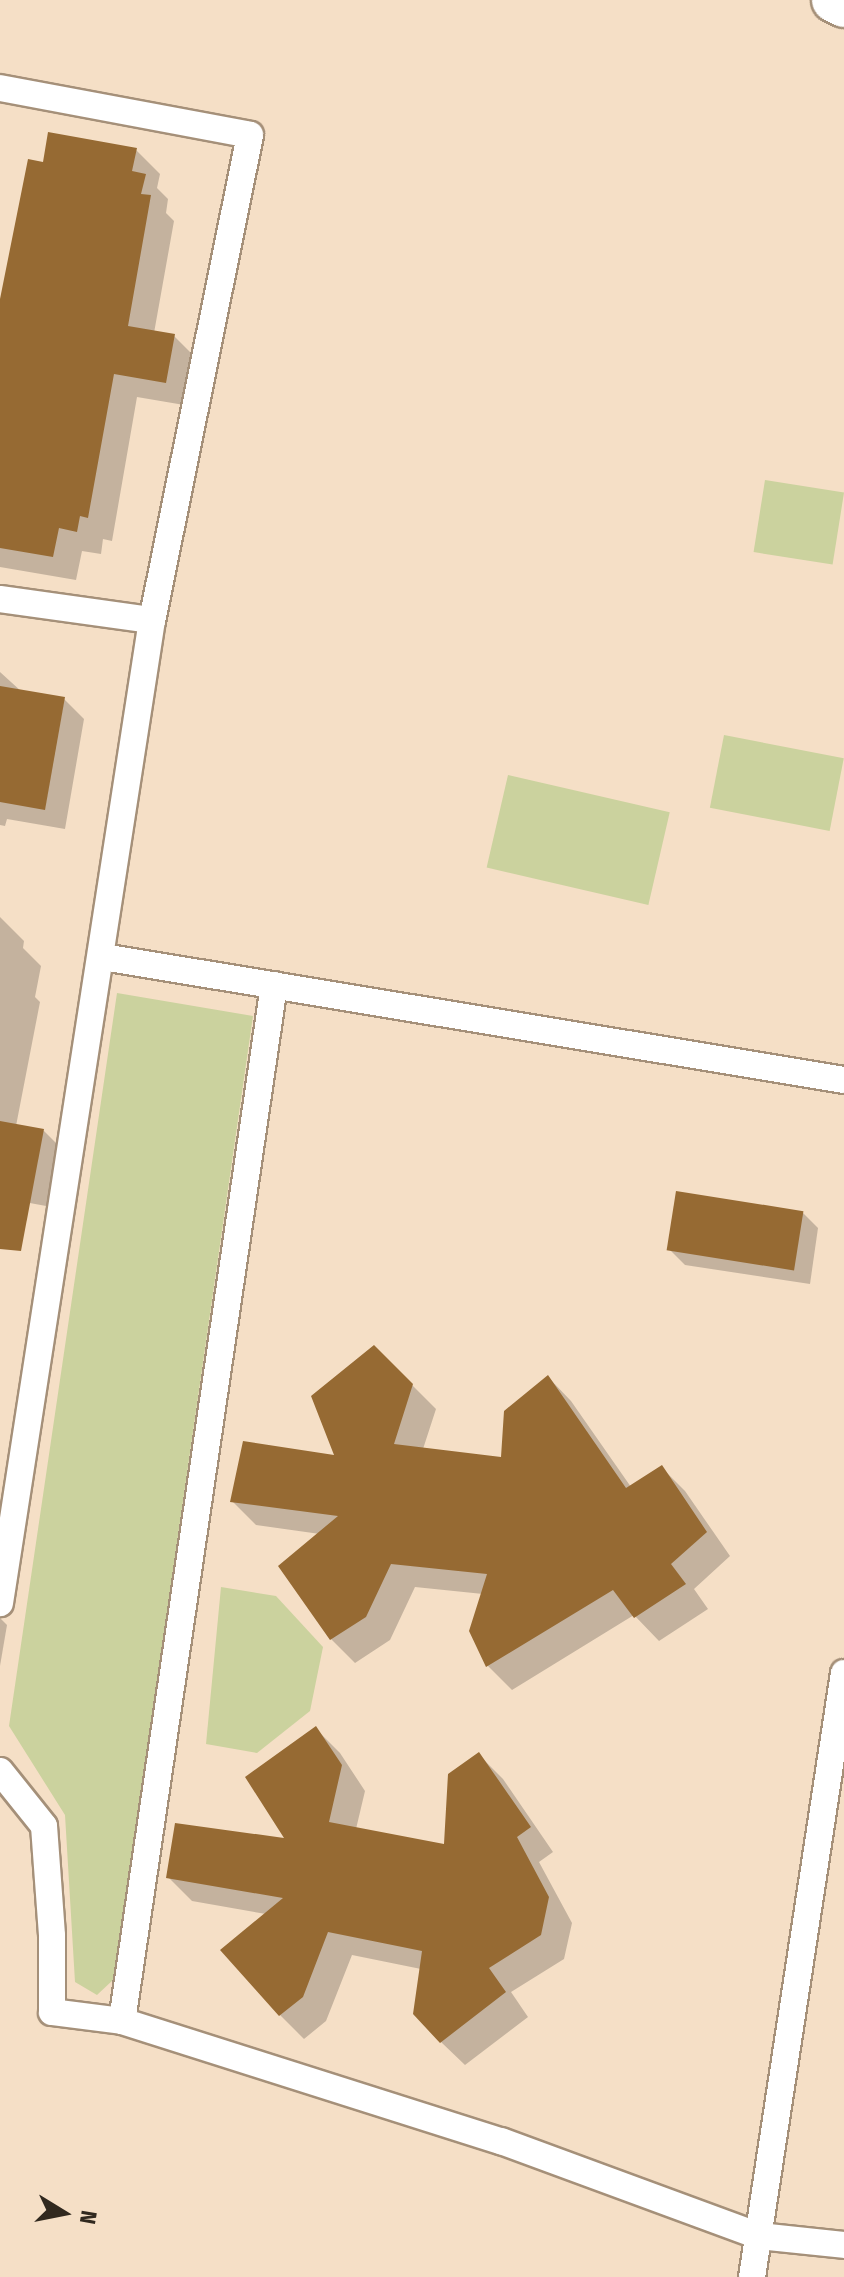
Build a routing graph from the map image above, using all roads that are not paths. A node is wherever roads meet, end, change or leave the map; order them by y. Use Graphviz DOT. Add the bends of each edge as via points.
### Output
graph roads {
  1 [pos="834,0"];
  2 [pos="844,5"];
  3 [pos="0,88"];
  4 [pos="0,599"];
  5 [pos="152,620"];
  6 [pos="103,957"];
  7 [pos="274,985"];
  8 [pos="844,1080"];
  9 [pos="0,1603"];
  10 [pos="844,1673"];
  11 [pos="0,1771"];
  12 [pos="122,2021"];
  13 [pos="759,2236"];
  14 [pos="844,2245"];
  15 [pos="752,2277"];
  1 -- 2 [label="street"];
  3 -- 5 [label="lane" via="250,135"];
  4 -- 5 [label="lane"];
  5 -- 6 [label="lane"];
  6 -- 7 [label="lane"];
  6 -- 9 [label="lane"];
  7 -- 8 [label="lane"];
  7 -- 12 [label="lane"];
  10 -- 13 [label="lane"];
  11 -- 12 [label="lane" via="44,1826 52,2012"];
  12 -- 13 [label="lane" via="501,2141"];
  13 -- 14 [label="lane"];
  13 -- 15 [label="lane"];
}
